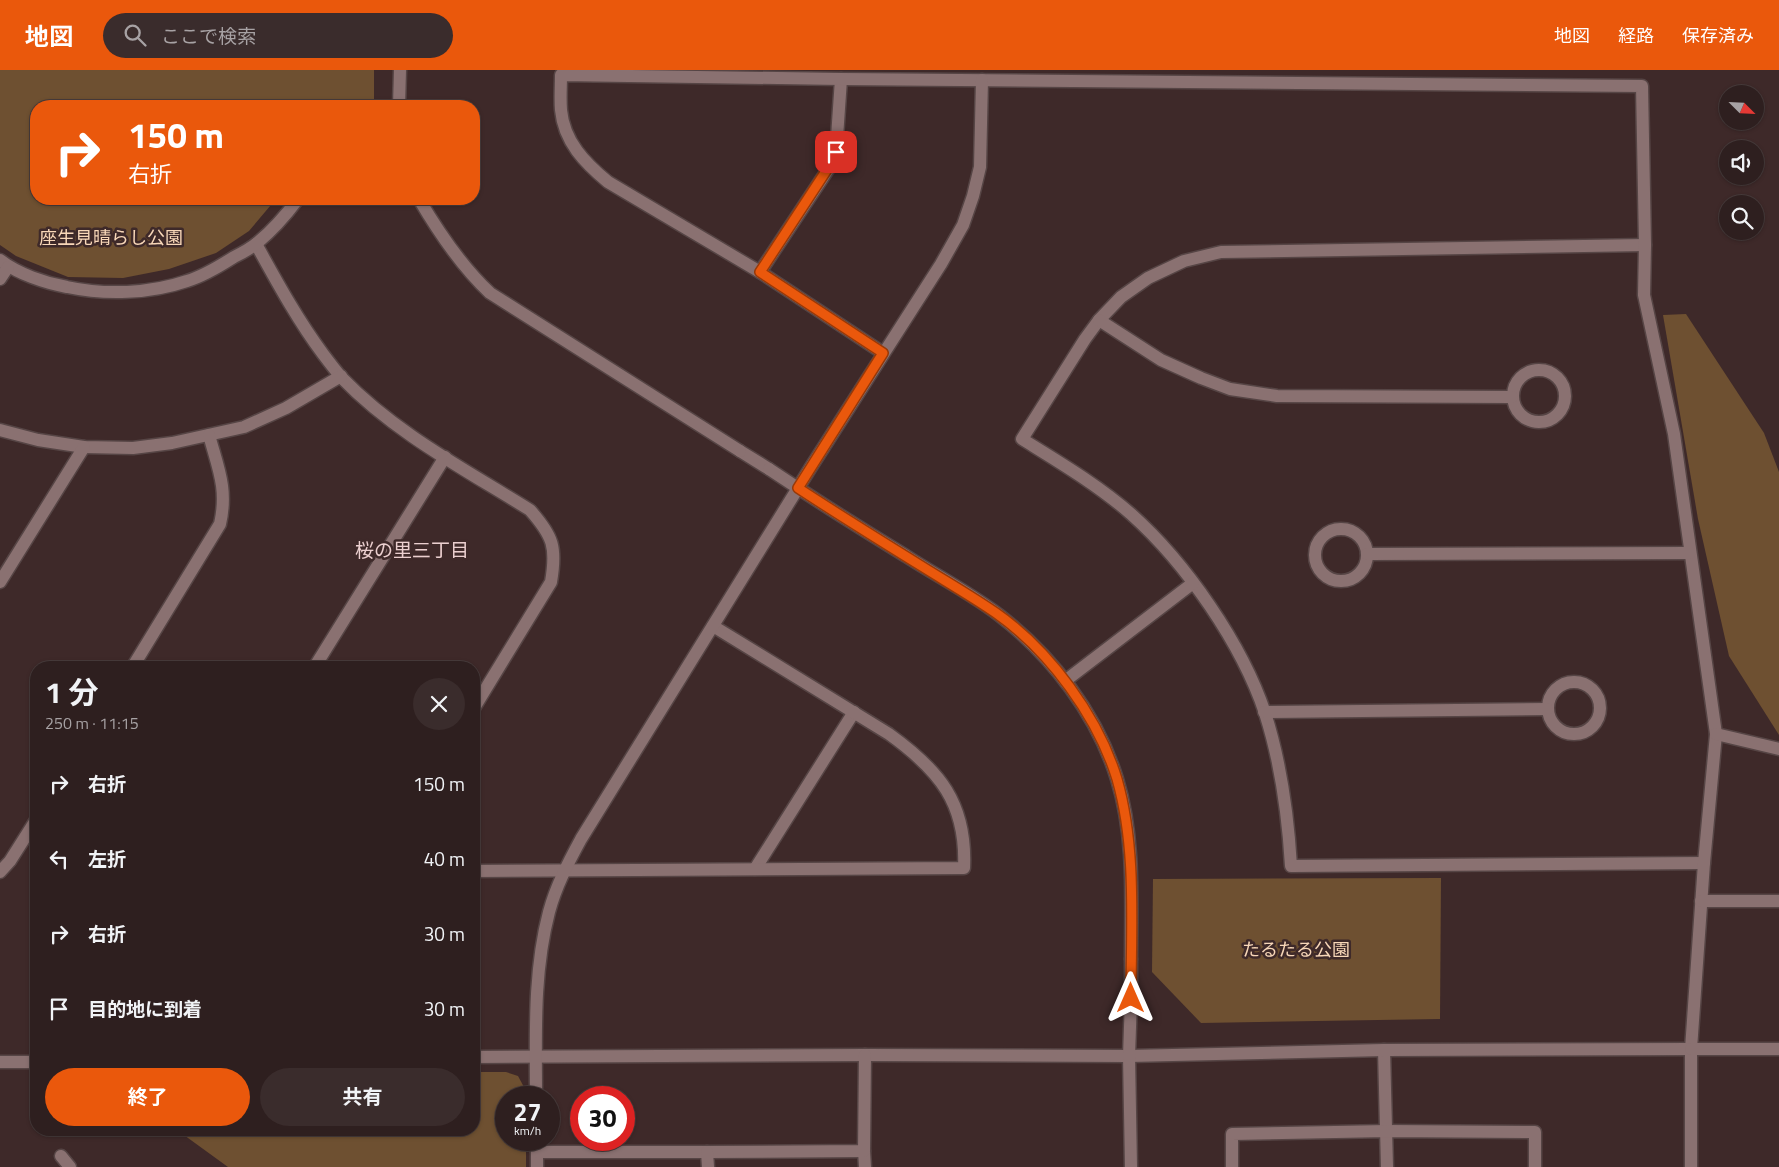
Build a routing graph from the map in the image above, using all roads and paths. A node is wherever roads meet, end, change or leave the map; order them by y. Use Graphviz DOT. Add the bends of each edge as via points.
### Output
graph roads {
  1 [pos="400,70"];
  2 [pos="841,79"];
  3 [pos="982,80"];
  4 [pos="400,100"];
  5 [pos="293,205"];
  6 [pos="423,205"];
  7 [pos="256,244"];
  8 [pos="1645,245"];
  9 [pos="4,264"];
  10 [pos="760,272"];
  11 [pos="0,279"];
  12 [pos="1099,320"];
  13 [pos="883,353"];
  14 [pos="341,376"];
  15 [pos="1512,397"];
  16 [pos="0,430"];
  17 [pos="209,435"];
  18 [pos="84,448"];
  19 [pos="445,457"];
  20 [pos="798,488"];
  21 [pos="1690,553"];
  22 [pos="1367,554"];
  23 [pos="0,582"];
  24 [pos="1193,583"];
  25 [pos="713,626"];
  26 [pos="136,661"];
  27 [pos="318,661"];
  28 [pos="1065,681"];
  29 [pos="480,698"];
  30 [pos="1547,709"];
  31 [pos="854,712"];
  32 [pos="1264,712"];
  33 [pos="1716,734"];
  34 [pos="1779,749"];
  35 [pos="30,829"];
  36 [pos="1704,863"];
  37 [pos="754,869"];
  38 [pos="480,871"];
  39 [pos="564,871"];
  40 [pos="0,872"];
  41 [pos="1701,901"];
  42 [pos="1779,901"];
  43 [pos="1691,1049"];
  44 [pos="1779,1049"];
  45 [pos="1384,1050"];
  46 [pos="865,1054"];
  47 [pos="1130,1056"];
  48 [pos="480,1057"];
  49 [pos="536,1057"];
  50 [pos="0,1062"];
  51 [pos="30,1062"];
  52 [pos="536,1086"];
  53 [pos="1387,1131"];
  54 [pos="560,1147"];
  55 [pos="537,1151"];
  56 [pos="864,1151"];
  57 [pos="707,1152"];
  58 [pos="61,1156"];
  59 [pos="70,1167"];
  60 [pos="537,1167"];
  61 [pos="708,1167"];
  62 [pos="865,1167"];
  63 [pos="1131,1167"];
  64 [pos="1232,1167"];
  65 [pos="1387,1167"];
  66 [pos="1535,1167"];
  67 [pos="1691,1167"];
  1 -- 4 [label="street"];
  2 -- 3 [label="street"];
  2 -- 10 [label="street" via="836,152"];
  2 -- 10 [label="street" via="561,75 561,110 566,132 589,166 608,182"];
  3 -- 8 [label="street" via="1642,86"];
  3 -- 13 [label="street" via="980,167 963,225"];
  5 -- 7 [label="street"];
  6 -- 20 [label="street" via="458,259 490,293"];
  7 -- 9 [label="street" via="217,268 187,281 153,289 116,292 51,284"];
  7 -- 14 [label="street" via="285,298"];
  8 -- 12 [label="street" via="1221,252 1184,261 1148,278 1121,297"];
  8 -- 21 [label="street" via="1644,296 1674,434"];
  9 -- 11 [label="street"];
  10 -- 13 [label="street"];
  12 -- 15 [label="street" via="1162,360 1230,388 1277,396"];
  12 -- 24 [label="street" via="1022,439 1096,486 1131,514"];
  13 -- 20 [label="street"];
  14 -- 17 [label="street" via="278,412 244,427"];
  14 -- 19 [label="street" via="375,409"];
  15 -- 15 [label="street" via="1516,382 1527,372 1542,369 1556,375 1564,388 1565,403 1558,416 1544,423 1532,422 1522,418 1514,408"];
  16 -- 18 [label="street"];
  17 -- 18 [label="street" via="133,448"];
  17 -- 26 [label="street" via="224,488 220,524"];
  18 -- 23 [label="street"];
  19 -- 27 [label="street"];
  19 -- 29 [label="street" via="530,510 550,536 553,549 551,582"];
  20 -- 25 [label="street"];
  20 -- 28 [label="street" via="997,614 1042,653"];
  21 -- 22 [label="street"];
  21 -- 33 [label="street"];
  22 -- 22 [label="street" via="1362,570 1356,576 1341,581 1333,580 1320,569 1315,554 1322,537 1337,529 1355,532 1362,538"];
  24 -- 28 [label="street"];
  24 -- 32 [label="street" via="1247,670"];
  25 -- 31 [label="street"];
  25 -- 39 [label="street"];
  28 -- 47 [label="street" via="1103,744 1117,779 1129,844"];
  30 -- 30 [label="street" via="1550,696 1560,686 1573,682 1586,685 1596,694 1600,707 1598,720 1588,731 1575,735 1561,732 1551,723"];
  30 -- 32 [label="street"];
  31 -- 37 [label="street"];
  31 -- 37 [label="street" via="915,753 935,774 952,799 962,824 964,868"];
  32 -- 36 [label="street" via="1283,793 1291,866"];
  33 -- 34 [label="street"];
  33 -- 36 [label="street"];
  35 -- 40 [label="street"];
  36 -- 41 [label="street"];
  37 -- 39 [label="street"];
  38 -- 39 [label="street"];
  39 -- 49 [label="street" via="541,946 535,1012"];
  41 -- 42 [label="street"];
  41 -- 43 [label="street"];
  43 -- 44 [label="street"];
  43 -- 45 [label="street"];
  43 -- 67 [label="street"];
  45 -- 47 [label="street"];
  45 -- 53 [label="street"];
  46 -- 47 [label="street"];
  46 -- 49 [label="street"];
  46 -- 56 [label="street"];
  47 -- 63 [label="street"];
  48 -- 49 [label="street"];
  49 -- 52 [label="street"];
  50 -- 51 [label="street"];
  53 -- 64 [label="street" via="1232,1134"];
  53 -- 65 [label="street"];
  53 -- 66 [label="street" via="1535,1132"];
  54 -- 57 [label="street"];
  55 -- 60 [label="street"];
  56 -- 57 [label="street"];
  56 -- 62 [label="street"];
  57 -- 61 [label="street"];
  58 -- 59 [label="street"];
}
